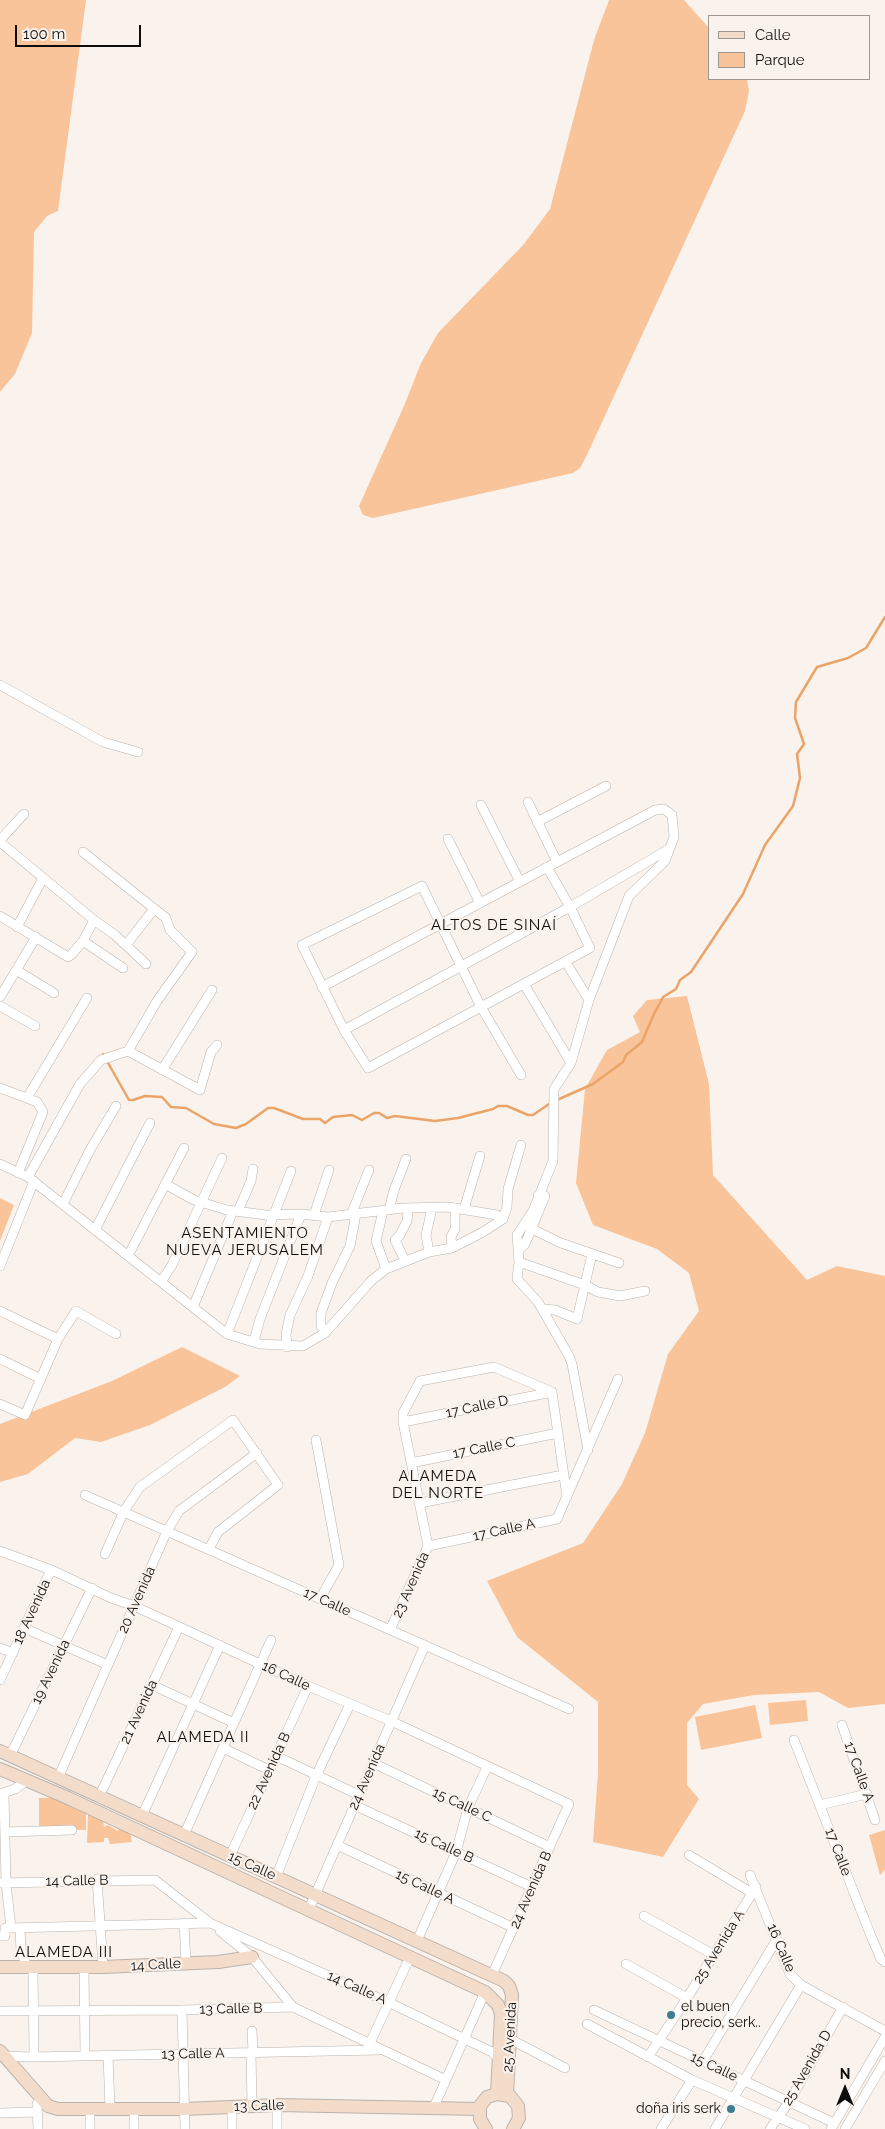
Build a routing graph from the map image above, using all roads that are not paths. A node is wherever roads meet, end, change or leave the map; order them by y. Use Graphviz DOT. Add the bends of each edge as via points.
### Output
graph roads {
  1 [pos="0,686"];
  2 [pos="138,752"];
  3 [pos="606,786"];
  4 [pos="528,802"];
  5 [pos="481,804"];
  6 [pos="24,814"];
  7 [pos="537,822"];
  8 [pos="448,839"];
  9 [pos="2,843"];
  10 [pos="669,850"];
  11 [pos="83,852"];
  12 [pos="0,856"];
  13 [pos="557,862"];
  14 [pos="547,867"];
  15 [pos="43,878"];
  16 [pos="520,882"];
  17 [pos="480,903"];
  18 [pos="570,907"];
  19 [pos="154,909"];
  20 [pos="0,916"];
  21 [pos="94,920"];
  22 [pos="441,924"];
  23 [pos="18,927"];
  24 [pos="36,937"];
  25 [pos="83,941"];
  26 [pos="126,945"];
  27 [pos="565,961"];
  28 [pos="146,964"];
  29 [pos="462,966"];
  30 [pos="123,968"];
  31 [pos="16,970"];
  32 [pos="524,984"];
  33 [pos="322,987"];
  34 [pos="212,990"];
  35 [pos="54,993"];
  36 [pos="0,997"];
  37 [pos="87,998"];
  38 [pos="589,1000"];
  39 [pos="0,1006"];
  40 [pos="481,1007"];
  41 [pos="35,1026"];
  42 [pos="344,1030"];
  43 [pos="217,1045"];
  44 [pos="128,1051"];
  45 [pos="571,1063"];
  46 [pos="162,1070"];
  47 [pos="521,1076"];
  48 [pos="0,1088"];
  49 [pos="27,1098"];
  50 [pos="116,1106"];
  51 [pos="150,1123"];
  52 [pos="521,1145"];
  53 [pos="184,1148"];
  54 [pos="480,1156"];
  55 [pos="222,1158"];
  56 [pos="406,1159"];
  57 [pos="0,1164"];
  58 [pos="253,1169"];
  59 [pos="329,1170"];
  60 [pos="369,1170"];
  61 [pos="291,1172"];
  62 [pos="18,1173"];
  63 [pos="31,1179"];
  64 [pos="165,1184"];
  65 [pos="538,1195"];
  66 [pos="202,1203"];
  67 [pos="63,1204"];
  68 [pos="432,1208"];
  69 [pos="407,1209"];
  70 [pos="460,1209"];
  71 [pos="386,1210"];
  72 [pos="235,1211"];
  73 [pos="301,1214"];
  74 [pos="354,1214"];
  75 [pos="273,1215"];
  76 [pos="314,1215"];
  77 [pos="328,1216"];
  78 [pos="503,1220"];
  79 [pos="532,1229"];
  80 [pos="95,1230"];
  81 [pos="452,1248"];
  82 [pos="518,1250"];
  83 [pos="429,1252"];
  84 [pos="592,1254"];
  85 [pos="128,1256"];
  86 [pos="405,1261"];
  87 [pos="519,1262"];
  88 [pos="619,1262"];
  89 [pos="0,1266"];
  90 [pos="386,1269"];
  91 [pos="161,1282"];
  92 [pos="585,1285"];
  93 [pos="645,1291"];
  94 [pos="193,1308"];
  95 [pos="542,1309"];
  96 [pos="0,1311"];
  97 [pos="325,1333"];
  98 [pos="116,1334"];
  99 [pos="227,1334"];
  100 [pos="58,1339"];
  101 [pos="254,1341"];
  102 [pos="287,1347"];
  103 [pos="0,1359"];
  104 [pos="41,1379"];
  105 [pos="618,1379"];
  106 [pos="552,1392"];
  107 [pos="0,1404"];
  108 [pos="403,1422"];
  109 [pos="558,1433"];
  110 [pos="316,1440"];
  111 [pos="588,1450"];
  112 [pos="257,1453"];
  113 [pos="411,1463"];
  114 [pos="563,1474"];
  115 [pos="85,1495"];
  116 [pos="567,1497"];
  117 [pos="420,1504"];
  118 [pos="124,1511"];
  119 [pos="167,1530"];
  120 [pos="428,1546"];
  121 [pos="208,1549"];
  122 [pos="1,1554"];
  123 [pos="105,1554"];
  124 [pos="51,1570"];
  125 [pos="92,1588"];
  126 [pos="320,1599"];
  127 [pos="134,1606"];
  128 [pos="179,1627"];
  129 [pos="24,1628"];
  130 [pos="390,1630"];
  131 [pos="271,1640"];
  132 [pos="425,1644"];
  133 [pos="220,1645"];
  134 [pos="64,1646"];
  135 [pos="0,1648"];
  136 [pos="13,1653"];
  137 [pos="260,1664"];
  138 [pos="108,1665"];
  139 [pos="0,1680"];
  140 [pos="152,1685"];
  141 [pos="308,1686"];
  142 [pos="193,1704"];
  143 [pos="350,1704"];
  144 [pos="569,1709"];
  145 [pos="391,1721"];
  146 [pos="234,1723"];
  147 [pos="842,1725"];
  148 [pos="794,1740"];
  149 [pos="222,1748"];
  150 [pos="5,1754"];
  151 [pos="276,1756"];
  152 [pos="373,1763"];
  153 [pos="487,1767"];
  154 [pos="0,1770"];
  155 [pos="269,1770"];
  156 [pos="316,1776"];
  157 [pos="58,1778"];
  158 [pos="26,1781"];
  159 [pos="2,1794"];
  160 [pos="866,1794"];
  161 [pos="359,1795"];
  162 [pos="99,1796"];
  163 [pos="569,1804"];
  164 [pos="820,1805"];
  165 [pos="354,1806"];
  166 [pos="468,1808"];
  167 [pos="142,1816"];
  168 [pos="876,1820"];
  169 [pos="72,1830"];
  170 [pos="184,1835"];
  171 [pos="3,1836"];
  172 [pos="337,1845"];
  173 [pos="550,1847"];
  174 [pos="456,1852"];
  175 [pos="689,1855"];
  176 [pos="230,1856"];
  177 [pos="750,1875"];
  178 [pos="276,1877"];
  179 [pos="97,1880"];
  180 [pos="155,1880"];
  181 [pos="3,1883"];
  182 [pos="532,1887"];
  183 [pos="754,1890"];
  184 [pos="438,1892"];
  185 [pos="316,1894"];
  186 [pos="309,1909"];
  187 [pos="644,1916"];
  188 [pos="184,1923"];
  189 [pos="210,1923"];
  190 [pos="99,1925"];
  191 [pos="15,1928"];
  192 [pos="514,1928"];
  193 [pos="0,1936"];
  194 [pos="417,1941"];
  195 [pos="778,1942"];
  196 [pos="714,1955"];
  197 [pos="252,1957"];
  198 [pos="410,1957"];
  199 [pos="885,1962"];
  200 [pos="186,1963"];
  201 [pos="626,1964"];
  202 [pos="0,1967"];
  203 [pos="30,1967"];
  204 [pos="103,1967"];
  205 [pos="84,1968"];
  206 [pos="492,1975"];
  207 [pos="504,1981"];
  208 [pos="800,1984"];
  209 [pos="489,1995"];
  210 [pos="687,1998"];
  211 [pos="390,2002"];
  212 [pos="293,2007"];
  213 [pos="843,2007"];
  214 [pos="85,2010"];
  215 [pos="182,2010"];
  216 [pos="594,2010"];
  217 [pos="0,2011"];
  218 [pos="33,2011"];
  219 [pos="586,2024"];
  220 [pos="252,2032"];
  221 [pos="885,2032"];
  222 [pos="885,2037"];
  223 [pos="464,2039"];
  224 [pos="510,2039"];
  225 [pos="659,2041"];
  226 [pos="370,2043"];
  227 [pos="382,2050"];
  228 [pos="252,2052"];
  229 [pos="2,2054"];
  230 [pos="183,2054"];
  231 [pos="85,2056"];
  232 [pos="108,2056"];
  233 [pos="34,2057"];
  234 [pos="648,2057"];
  235 [pos="500,2060"];
  236 [pos="885,2061"];
  237 [pos="703,2062"];
  238 [pos="565,2068"];
  239 [pos="446,2080"];
  240 [pos="692,2080"];
  241 [pos="744,2081"];
  242 [pos="502,2094"];
  243 [pos="732,2098"];
  244 [pos="42,2099"];
  245 [pos="789,2102"];
  246 [pos="277,2105"];
  247 [pos="252,2106"];
  248 [pos="232,2107"];
  249 [pos="480,2108"];
  250 [pos="90,2109"];
  251 [pos="110,2109"];
  252 [pos="134,2109"];
  253 [pos="184,2109"];
  254 [pos="433,2109"];
  255 [pos="37,2112"];
  256 [pos="0,2113"];
  257 [pos="778,2116"];
  258 [pos="832,2126"];
  259 [pos="38,2129"];
  260 [pos="90,2129"];
  261 [pos="134,2129"];
  262 [pos="185,2129"];
  263 [pos="232,2129"];
  264 [pos="278,2129"];
  265 [pos="486,2129"];
  266 [pos="513,2129"];
  267 [pos="661,2129"];
  268 [pos="715,2129"];
  269 [pos="770,2129"];
  270 [pos="805,2129"];
  271 [pos="845,2129"];
  1 -- 2 [label="street" via="103,742"];
  3 -- 7 [label="street"];
  4 -- 7 [label="street"];
  5 -- 16 [label="street"];
  6 -- 9 [label="street"];
  7 -- 13 [label="street"];
  8 -- 17 [label="street"];
  9 -- 12 [label="street"];
  9 -- 15 [label="street"];
  10 -- 13 [label="street" via="674,837 672,815 664,809 655,810"];
  10 -- 18 [label="street"];
  10 -- 38 [label="street" via="665,861 629,896"];
  11 -- 19 [label="street"];
  13 -- 14 [label="street"];
  14 -- 16 [label="street"];
  14 -- 18 [label="street"];
  15 -- 21 [label="street"];
  15 -- 23 [label="street"];
  16 -- 17 [label="street"];
  17 -- 22 [label="street"];
  18 -- 27 [label="street" via="590,948"];
  18 -- 29 [label="street"];
  19 -- 26 [label="street"];
  19 -- 44 [label="street" via="166,918 170,930 192,952 157,1001"];
  20 -- 23 [label="street"];
  21 -- 25 [label="street"];
  21 -- 26 [label="street"];
  22 -- 29 [label="street"];
  22 -- 33 [label="street"];
  22 -- 33 [label="street" via="422,886 302,945"];
  23 -- 24 [label="street"];
  24 -- 25 [label="street" via="68,957"];
  24 -- 31 [label="street"];
  25 -- 30 [label="street"];
  26 -- 28 [label="street"];
  27 -- 32 [label="street"];
  27 -- 38 [label="street"];
  29 -- 40 [label="street"];
  29 -- 42 [label="street"];
  31 -- 35 [label="street"];
  31 -- 36 [label="street"];
  32 -- 40 [label="street"];
  32 -- 45 [label="street"];
  33 -- 42 [label="street"];
  34 -- 46 [label="street"];
  37 -- 49 [label="street"];
  38 -- 45 [label="street"];
  39 -- 41 [label="street"];
  40 -- 42 [label="street" via="368,1068"];
  40 -- 47 [label="street"];
  43 -- 46 [label="street" via="211,1052 200,1090"];
  44 -- 46 [label="street"];
  44 -- 63 [label="street" via="101,1060 80,1084"];
  45 -- 65 [label="street" via="554,1089 554,1161"];
  48 -- 49 [label="street"];
  49 -- 62 [label="street" via="37,1102 43,1112"];
  50 -- 67 [label="street"];
  51 -- 80 [label="street"];
  52 -- 78 [label="street"];
  53 -- 64 [label="street"];
  54 -- 70 [label="street"];
  55 -- 66 [label="street"];
  56 -- 71 [label="street"];
  57 -- 62 [label="street"];
  58 -- 72 [label="street"];
  59 -- 76 [label="street"];
  60 -- 74 [label="street"];
  61 -- 75 [label="street"];
  62 -- 63 [label="street"];
  63 -- 67 [label="street"];
  63 -- 89 [label="street"];
  64 -- 66 [label="street"];
  64 -- 85 [label="street"];
  65 -- 79 [label="street" via="545,1196"];
  65 -- 82 [label="street" via="533,1211 517,1235"];
  66 -- 72 [label="street"];
  66 -- 91 [label="street"];
  67 -- 80 [label="street"];
  68 -- 69 [label="street"];
  68 -- 70 [label="street"];
  68 -- 83 [label="street" via="426,1235"];
  69 -- 71 [label="street"];
  69 -- 86 [label="street" via="407,1221 396,1240"];
  70 -- 78 [label="street" via="496,1215"];
  70 -- 81 [label="street" via="450,1236"];
  71 -- 74 [label="street"];
  71 -- 90 [label="street" via="376,1241"];
  72 -- 75 [label="street"];
  72 -- 94 [label="street"];
  73 -- 75 [label="street"];
  73 -- 76 [label="street"];
  73 -- 101 [label="street"];
  74 -- 77 [label="street"];
  74 -- 97 [label="street" via="350,1246 321,1313 321,1326"];
  75 -- 99 [label="street"];
  76 -- 77 [label="street"];
  77 -- 102 [label="street" via="308,1276 290,1315"];
  78 -- 81 [label="street"];
  79 -- 82 [label="street" via="526,1244"];
  79 -- 84 [label="street"];
  80 -- 85 [label="street"];
  81 -- 83 [label="street"];
  82 -- 87 [label="street"];
  83 -- 86 [label="street"];
  84 -- 88 [label="street"];
  84 -- 92 [label="street"];
  85 -- 91 [label="street"];
  86 -- 90 [label="street"];
  87 -- 92 [label="street"];
  87 -- 95 [label="street" via="518,1279"];
  90 -- 97 [label="street" via="371,1281"];
  91 -- 94 [label="street"];
  92 -- 93 [label="street" via="598,1292 620,1296"];
  92 -- 95 [label="street" via="577,1319 555,1310"];
  94 -- 99 [label="street"];
  95 -- 111 [label="street" via="572,1364"];
  96 -- 100 [label="street"];
  97 -- 102 [label="street" via="303,1346"];
  98 -- 100 [label="street" via="76,1311"];
  99 -- 101 [label="street"];
  100 -- 104 [label="street"];
  101 -- 102 [label="street"];
  103 -- 104 [label="street"];
  104 -- 107 [label="street" via="25,1415"];
  105 -- 111 [label="street"];
  106 -- 108 [label="street, 17 Calle D"];
  106 -- 108 [label="street" via="494,1367 420,1381 403,1413"];
  106 -- 109 [label="street"];
  108 -- 113 [label="street, 23 Avenida"];
  109 -- 113 [label="street, 17 Calle C"];
  109 -- 114 [label="street"];
  110 -- 126 [label="street" via="338,1565"];
  111 -- 116 [label="street"];
  112 -- 118 [label="street" via="233,1420 140,1487"];
  112 -- 119 [label="street, 20 Avenida" via="179,1511"];
  112 -- 121 [label="street" via="278,1485 218,1532"];
  113 -- 117 [label="street, 23 Avenida"];
  114 -- 116 [label="street"];
  114 -- 117 [label="street"];
  115 -- 118 [label="street, 17 Calle"];
  116 -- 120 [label="street, 17 Calle A" via="557,1519"];
  117 -- 120 [label="street, 23 Avenida"];
  118 -- 119 [label="street, 17 Calle"];
  118 -- 123 [label="street"];
  119 -- 121 [label="street, 17 Calle"];
  119 -- 127 [label="street, 20 Avenida"];
  120 -- 130 [label="street, 23 Avenida"];
  121 -- 126 [label="street, 17 Calle"];
  122 -- 124 [label="street, 16 Calle"];
  124 -- 125 [label="street, 16 Calle"];
  124 -- 129 [label="street, 18 Avenida"];
  125 -- 127 [label="street, 16 Calle"];
  125 -- 134 [label="street, 19 Avenida"];
  126 -- 130 [label="street, 17 Calle"];
  127 -- 128 [label="street, 16 Calle"];
  127 -- 138 [label="street, 20 Avenida"];
  128 -- 133 [label="street, 16 Calle"];
  128 -- 140 [label="street, 21 Avenida"];
  129 -- 134 [label="street"];
  129 -- 136 [label="street, 18 Avenida"];
  130 -- 132 [label="street, 17 Calle"];
  131 -- 137 [label="street"];
  132 -- 144 [label="street, 17 Calle"];
  132 -- 145 [label="street, 24 Avenida"];
  133 -- 137 [label="street, 16 Calle"];
  133 -- 142 [label="street"];
  134 -- 138 [label="street"];
  134 -- 150 [label="street, 19 Avenida"];
  135 -- 136 [label="street"];
  136 -- 139 [label="street, 18 Avenida"];
  137 -- 141 [label="street, 16 Calle"];
  137 -- 146 [label="street"];
  138 -- 157 [label="street, 20 Avenida"];
  140 -- 142 [label="street"];
  140 -- 162 [label="street, 21 Avenida"];
  141 -- 143 [label="street, 16 Calle"];
  141 -- 151 [label="street, 22 Avenida B"];
  142 -- 146 [label="street"];
  142 -- 167 [label="street"];
  143 -- 145 [label="street, 16 Calle"];
  143 -- 156 [label="street"];
  145 -- 152 [label="street, 24 Avenida"];
  145 -- 153 [label="street, 16 Calle"];
  146 -- 149 [label="street"];
  147 -- 160 [label="street, 17 Calle A"];
  148 -- 164 [label="street, 17 Calle"];
  149 -- 155 [label="street"];
  149 -- 170 [label="street"];
  150 -- 157 [label="street, 15 Calle"];
  151 -- 155 [label="street, 22 Avenida B"];
  151 -- 156 [label="street"];
  152 -- 161 [label="street, 24 Avenida"];
  152 -- 166 [label="street, 15 Calle C"];
  153 -- 163 [label="street, 16 Calle"];
  153 -- 166 [label="street"];
  154 -- 158 [label="street, 15 Calle"];
  155 -- 176 [label="street, 22 Avenida B"];
  156 -- 161 [label="street"];
  156 -- 178 [label="street"];
  157 -- 162 [label="street, 15 Calle"];
  158 -- 159 [label="street"];
  158 -- 186 [label="street, 15 Calle"];
  159 -- 171 [label="street"];
  160 -- 164 [label="street"];
  160 -- 168 [label="street, 17 Calle A"];
  161 -- 165 [label="street, 24 Avenida"];
  162 -- 167 [label="street, 15 Calle"];
  163 -- 173 [label="street, 24 Avenida B"];
  164 -- 199 [label="street, 17 Calle" via="871,1936"];
  165 -- 172 [label="street, 24 Avenida"];
  165 -- 174 [label="street, 15 Calle B"];
  166 -- 173 [label="street, 15 Calle C"];
  166 -- 174 [label="street"];
  167 -- 170 [label="street, 15 Calle"];
  169 -- 171 [label="street"];
  170 -- 176 [label="street, 15 Calle"];
  171 -- 181 [label="street"];
  172 -- 184 [label="street, 15 Calle A"];
  172 -- 185 [label="street, 24 Avenida"];
  173 -- 182 [label="street, 24 Avenida B"];
  174 -- 182 [label="street, 15 Calle B"];
  174 -- 184 [label="street"];
  175 -- 183 [label="street"];
  176 -- 178 [label="street, 15 Calle"];
  177 -- 183 [label="street, 16 Calle"];
  178 -- 185 [label="street, 15 Calle"];
  179 -- 180 [label="street, 14 Calle B"];
  179 -- 181 [label="street, 14 Calle B"];
  179 -- 190 [label="street"];
  180 -- 189 [label="street, 14 Calle A"];
  181 -- 191 [label="street"];
  182 -- 192 [label="street, 24 Avenida B"];
  183 -- 195 [label="street, 16 Calle"];
  183 -- 196 [label="street, 25 Avenida A"];
  184 -- 192 [label="street, 15 Calle A"];
  184 -- 194 [label="street"];
  185 -- 186 [label="street, 24 Avenida"];
  185 -- 194 [label="street, 15 Calle"];
  186 -- 198 [label="street, 15 Calle"];
  187 -- 196 [label="street"];
  188 -- 189 [label="street, 14 Calle A"];
  188 -- 190 [label="street, 14 Calle A"];
  188 -- 200 [label="street"];
  189 -- 197 [label="street"];
  189 -- 211 [label="street, 14 Calle A"];
  190 -- 191 [label="street, 14 Calle A"];
  190 -- 204 [label="street"];
  191 -- 193 [label="street" via="5,1928 5,1936"];
  191 -- 203 [label="street" via="21,1951"];
  192 -- 206 [label="street, 24 Avenida B"];
  194 -- 206 [label="street, 15 Calle"];
  195 -- 208 [label="street, 16 Calle" via="790,1974"];
  195 -- 237 [label="street"];
  196 -- 210 [label="street, 25 Avenida A"];
  197 -- 200 [label="street, 14 Calle"];
  197 -- 212 [label="street"];
  198 -- 209 [label="street, 15 Calle"];
  198 -- 211 [label="street"];
  200 -- 204 [label="street, 14 Calle"];
  201 -- 210 [label="street"];
  202 -- 203 [label="street, 14 Calle"];
  203 -- 205 [label="street, 14 Calle"];
  203 -- 218 [label="street"];
  204 -- 205 [label="street, 14 Calle"];
  205 -- 214 [label="street"];
  206 -- 207 [label="street, 15 Calle"];
  207 -- 224 [label="street, 25 Avenida" via="512,1995"];
  208 -- 213 [label="street, 16 Calle"];
  208 -- 241 [label="street"];
  209 -- 223 [label="street"];
  209 -- 235 [label="street, 25 Avenida" via="501,2014"];
  210 -- 225 [label="street, 25 Avenida A"];
  211 -- 223 [label="street, 14 Calle A"];
  211 -- 226 [label="street"];
  212 -- 215 [label="street, 13 Calle B"];
  212 -- 226 [label="street, 13 Calle B"];
  213 -- 221 [label="street, 16 Calle"];
  213 -- 245 [label="street, 25 Avenida D"];
  214 -- 215 [label="street, 13 Calle B"];
  214 -- 218 [label="street, 13 Calle B"];
  214 -- 231 [label="street"];
  215 -- 230 [label="street"];
  216 -- 225 [label="street, 15 Calle"];
  217 -- 218 [label="street, 13 Calle B"];
  218 -- 233 [label="street"];
  219 -- 234 [label="street, 15 Calle"];
  220 -- 228 [label="street"];
  222 -- 258 [label="street"];
  223 -- 235 [label="street, 14 Calle A" via="492,2052"];
  223 -- 239 [label="street"];
  224 -- 238 [label="street"];
  224 -- 242 [label="street, 25 Avenida"];
  225 -- 234 [label="street, 25 Avenida A"];
  225 -- 237 [label="street, 15 Calle"];
  226 -- 227 [label="street, 13 Calle B"];
  227 -- 228 [label="street, 13 Calle A"];
  227 -- 239 [label="street, 13 Calle B"];
  228 -- 230 [label="street, 13 Calle A"];
  228 -- 247 [label="street"];
  229 -- 233 [label="street, 13 Calle A"];
  229 -- 244 [label="street"];
  230 -- 232 [label="street, 13 Calle A"];
  230 -- 253 [label="street"];
  231 -- 232 [label="street, 13 Calle A"];
  231 -- 233 [label="street, 13 Calle A"];
  232 -- 251 [label="street"];
  234 -- 240 [label="street, 15 Calle"];
  235 -- 242 [label="street, 25 Avenida"];
  236 -- 271 [label="street"];
  237 -- 241 [label="street, 15 Calle"];
  239 -- 254 [label="street"];
  240 -- 243 [label="street, 15 Calle"];
  240 -- 267 [label="street"];
  241 -- 243 [label="street"];
  241 -- 245 [label="street, 15 Calle"];
  242 -- 249 [label="street" via="485,2099"];
  242 -- 266 [label="street" via="515,2100 520,2112"];
  243 -- 257 [label="street, 15 Calle"];
  243 -- 268 [label="street"];
  244 -- 250 [label="street, 13 Calle" via="48,2106 58,2109"];
  244 -- 255 [label="street" via="37,2104"];
  245 -- 257 [label="street, 25 Avenida D"];
  245 -- 258 [label="street, 15 Calle"];
  246 -- 247 [label="street, 13 Calle"];
  246 -- 254 [label="street, 13 Calle"];
  246 -- 264 [label="street"];
  247 -- 248 [label="street, 13 Calle"];
  248 -- 253 [label="street, 13 Calle"];
  248 -- 263 [label="street"];
  249 -- 254 [label="street, 13 Calle"];
  249 -- 265 [label="street" via="480,2119"];
  250 -- 251 [label="street, 13 Calle"];
  250 -- 260 [label="street"];
  251 -- 252 [label="street, 13 Calle"];
  252 -- 253 [label="street, 13 Calle"];
  252 -- 261 [label="street"];
  253 -- 262 [label="street"];
  255 -- 256 [label="street"];
  255 -- 259 [label="street"];
  257 -- 269 [label="street, 25 Avenida D"];
  257 -- 270 [label="street, 15 Calle"];
}
